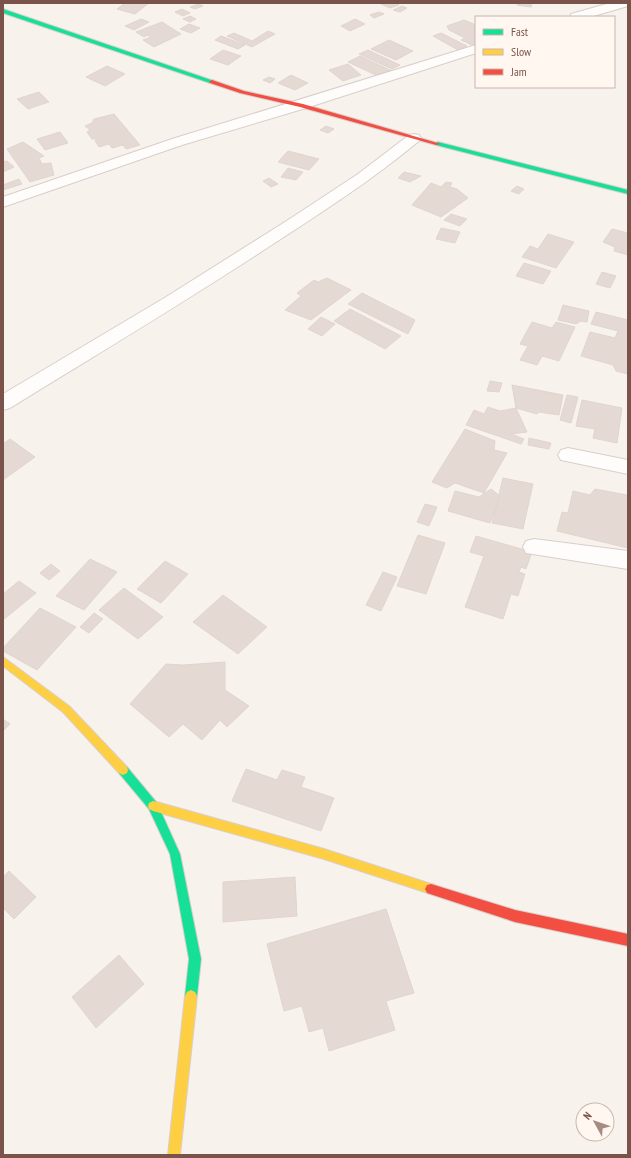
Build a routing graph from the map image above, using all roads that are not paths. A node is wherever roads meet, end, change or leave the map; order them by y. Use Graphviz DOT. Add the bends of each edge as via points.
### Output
graph roads {
  1 [pos="624,3"];
  2 [pos="3,11"];
  3 [pos="579,16"];
  4 [pos="475,49"];
  5 [pos="301,105"];
  6 [pos="414,138"];
  7 [pos="628,192"];
  8 [pos="3,202"];
  9 [pos="3,403"];
  10 [pos="568,455"];
  11 [pos="628,467"];
  12 [pos="534,547"];
  13 [pos="628,560"];
  14 [pos="3,661"];
  15 [pos="153,806"];
  16 [pos="628,940"];
  17 [pos="174,1155"];
  1 -- 3 [label="street"];
  2 -- 5 [label="street" via="242,92"];
  4 -- 5 [label="street"];
  5 -- 6 [label="street"];
  5 -- 8 [label="street" via="177,142"];
  6 -- 7 [label="street"];
  6 -- 9 [label="street" via="328,202 218,273"];
  10 -- 11 [label="street"];
  12 -- 13 [label="street"];
  14 -- 15 [label="street" via="66,709 115,760"];
  15 -- 16 [label="street" via="324,854 515,916"];
  15 -- 17 [label="street" via="175,854 196,959"];
}
